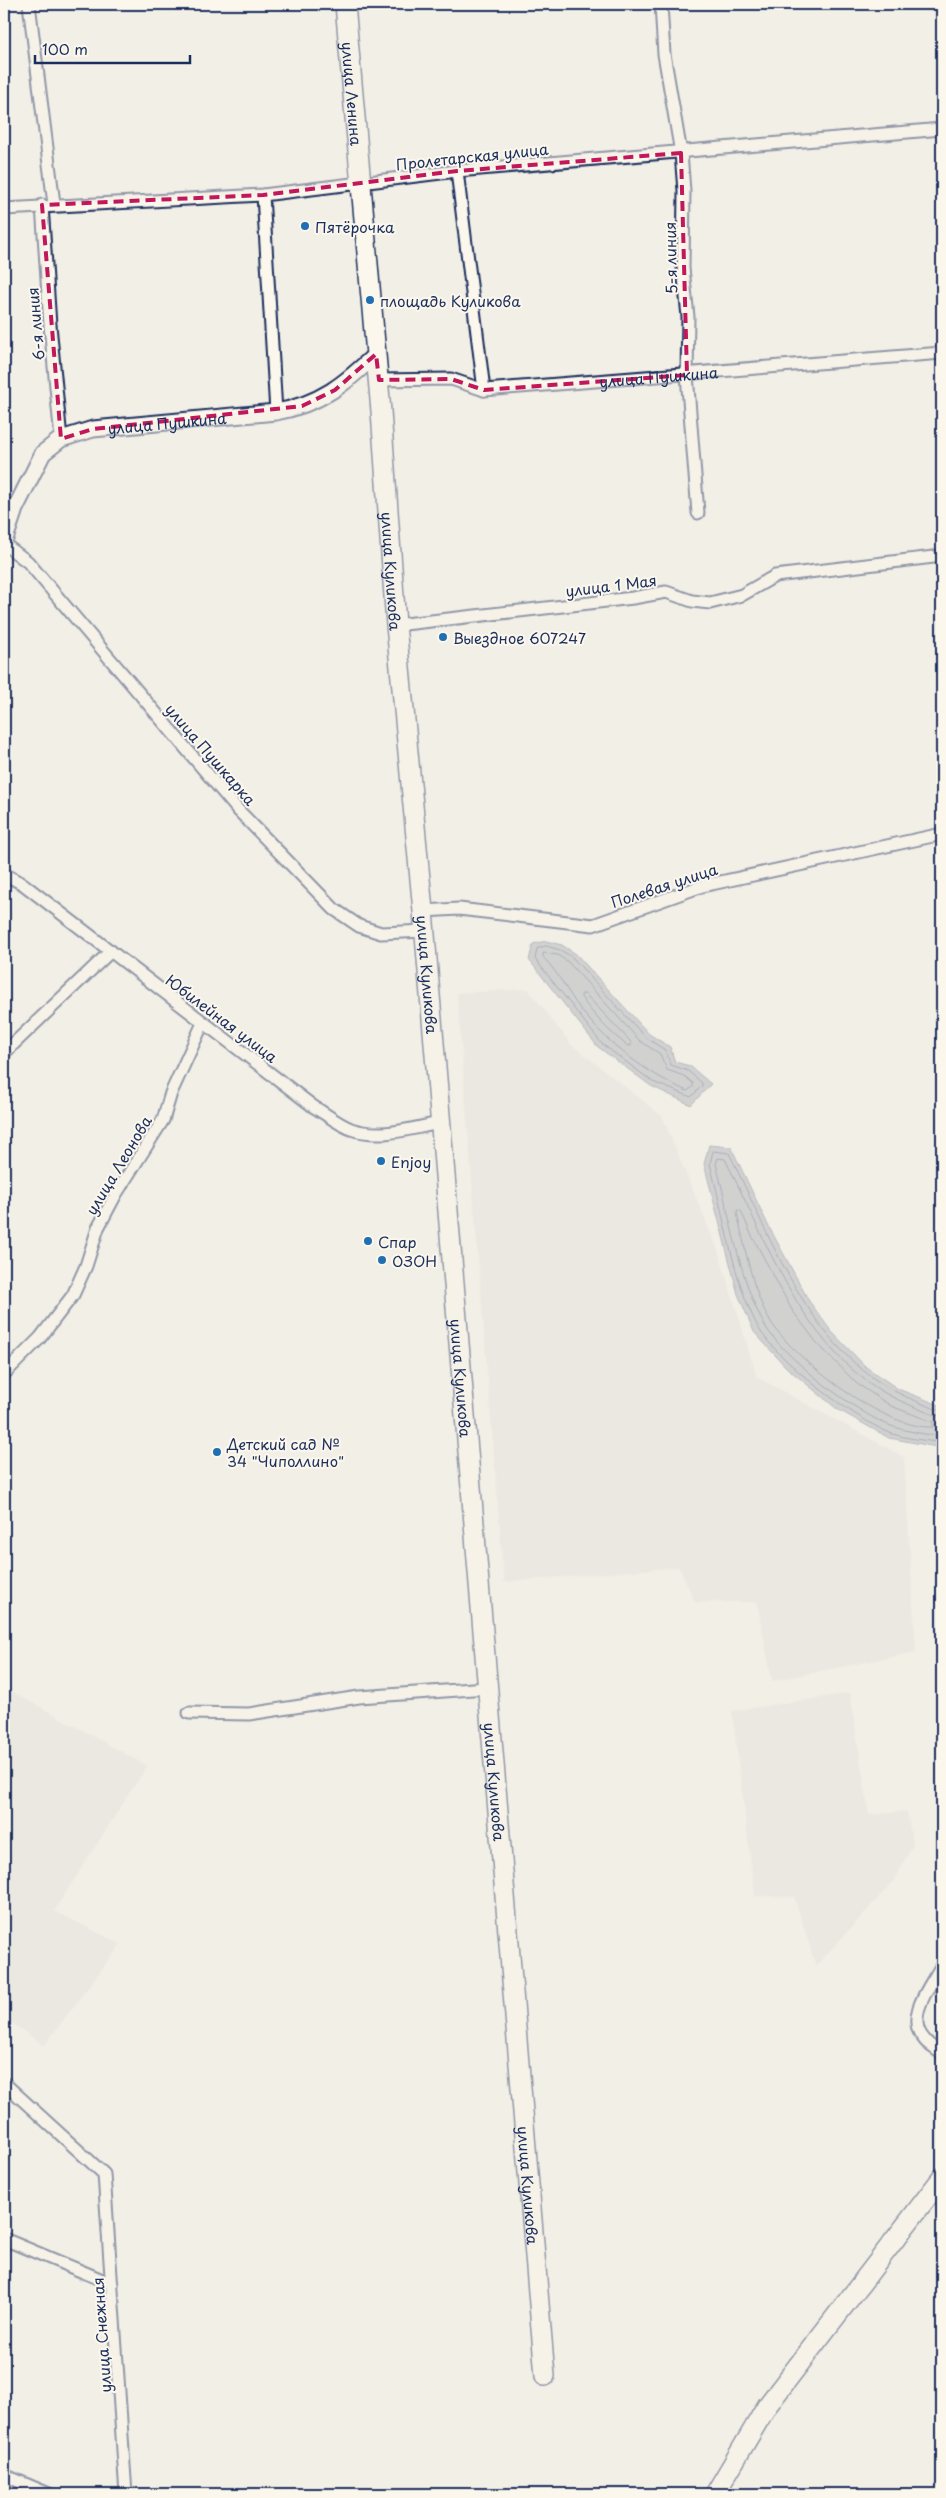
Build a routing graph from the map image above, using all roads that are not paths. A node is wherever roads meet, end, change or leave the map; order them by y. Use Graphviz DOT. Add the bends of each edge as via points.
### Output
graph roads {
  1 [pos="28,4"];
  2 [pos="345,4"];
  3 [pos="661,4"];
  4 [pos="942,129"];
  5 [pos="681,152"];
  6 [pos="457,171"];
  7 [pos="361,184"];
  8 [pos="263,195"];
  9 [pos="54,204"];
  10 [pos="42,205"];
  11 [pos="4,209"];
  12 [pos="942,353"];
  13 [pos="376,354"];
  14 [pos="688,375"];
  15 [pos="379,380"];
  16 [pos="484,390"];
  17 [pos="276,412"];
  18 [pos="61,439"];
  19 [pos="10,506"];
  20 [pos="698,513"];
  21 [pos="4,543"];
  22 [pos="942,556"];
  23 [pos="396,624"];
  24 [pos="942,834"];
  25 [pos="4,874"];
  26 [pos="423,912"];
  27 [pos="425,931"];
  28 [pos="111,951"];
  29 [pos="203,1023"];
  30 [pos="4,1053"];
  31 [pos="440,1123"];
  32 [pos="4,1374"];
  33 [pos="488,1688"];
  34 [pos="189,1713"];
  35 [pos="942,1965"];
  36 [pos="942,2054"];
  37 [pos="4,2083"];
  38 [pos="942,2178"];
  39 [pos="4,2239"];
  40 [pos="112,2284"];
  41 [pos="545,2376"];
  42 [pos="4,2475"];
  43 [pos="50,2494"];
  44 [pos="126,2494"];
  45 [pos="716,2494"];
  1 -- 9 [label="street"];
  2 -- 7 [label="main road, улица Ленина"];
  3 -- 5 [label="street, 5-я линия" via="664,54"];
  4 -- 5 [label="street, Пролетарская улица"];
  5 -- 6 [label="street, Пролетарская улица"];
  5 -- 14 [label="street, 5-я линия"];
  6 -- 7 [label="street, Пролетарская улица"];
  6 -- 16 [label="street"];
  7 -- 8 [label="street, Пролетарская улица"];
  7 -- 13 [label="main road"];
  8 -- 9 [label="street, Пролетарская улица"];
  8 -- 17 [label="street"];
  9 -- 10 [label="street, Пролетарская улица"];
  10 -- 11 [label="street, Пролетарская улица"];
  10 -- 18 [label="street, 6-я линия"];
  12 -- 14 [label="street, улица Пушкина"];
  13 -- 15 [label="main road"];
  13 -- 17 [label="street, улица Пушкина" via="353,377 314,402"];
  14 -- 16 [label="street, улица Пушкина"];
  14 -- 20 [label="street, 5-я линия"];
  15 -- 16 [label="street, улица Пушкина" via="450,379"];
  15 -- 23 [label="main road, улица Куликова"];
  17 -- 18 [label="street, улица Пушкина" via="93,429"];
  18 -- 19 [label="street, улица Пушкина" via="42,453"];
  19 -- 21 [label="street, улица Пушкина"];
  21 -- 27 [label="street, улица Пушкарка" via="28,562 238,810 334,909 359,926 382,933"];
  22 -- 23 [label="street, улица 1 Мая" via="776,576 742,595 710,604 666,592"];
  23 -- 26 [label="main road, улица Куликова"];
  24 -- 26 [label="street, Полевая улица" via="702,886 593,925 459,909"];
  25 -- 28 [label="street, Юбилейная улица" via="23,884"];
  26 -- 27 [label="main road, улица Куликова"];
  27 -- 31 [label="main road, улица Куликова"];
  28 -- 29 [label="street, Юбилейная улица"];
  28 -- 30 [label="street"];
  29 -- 31 [label="street, Юбилейная улица" via="314,1107 352,1129 368,1133 394,1132"];
  29 -- 32 [label="street, улица Леонова" via="171,1093 163,1120 98,1228 73,1295 40,1338"];
  31 -- 33 [label="main road, улица Куликова"];
  33 -- 34 [label="street" via="359,1697 249,1714"];
  33 -- 41 [label="main road, улица Куликова"];
  35 -- 36 [label="street" via="918,2008 916,2026 924,2039"];
  37 -- 40 [label="street, улица Снежная" via="104,2174"];
  38 -- 45 [label="main road" via="767,2406"];
  39 -- 40 [label="street"];
  40 -- 44 [label="street, улица Снежная"];
  42 -- 43 [label="street"];
}
